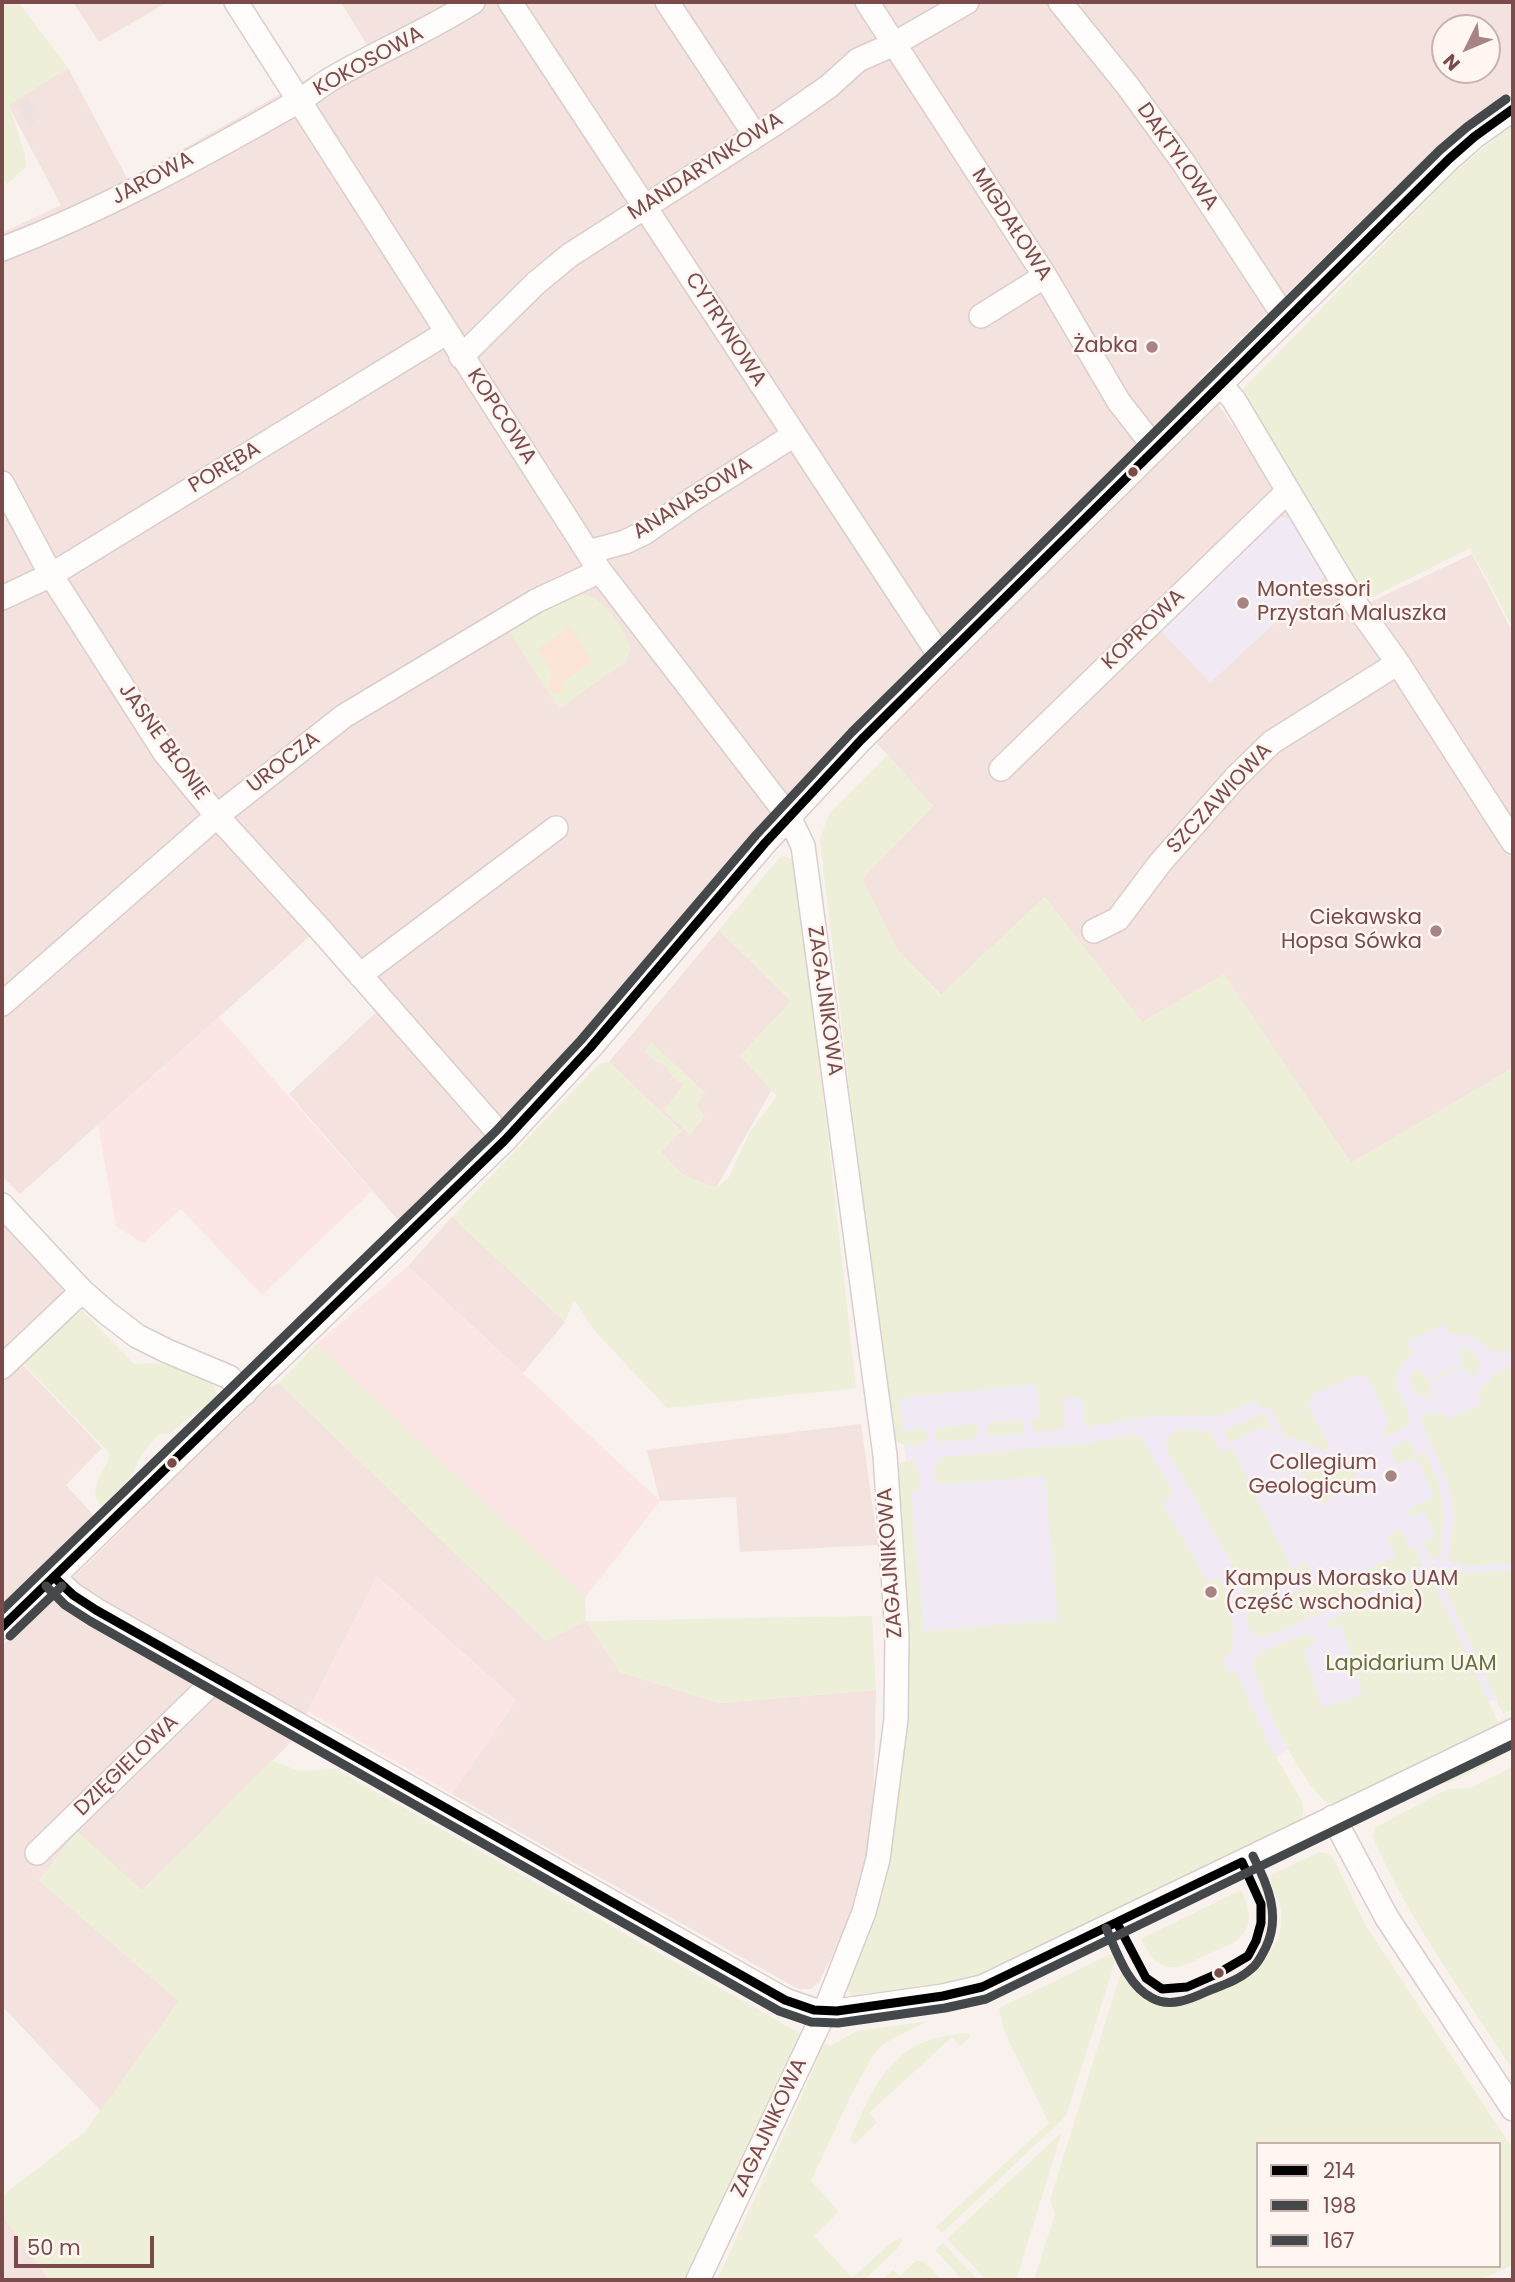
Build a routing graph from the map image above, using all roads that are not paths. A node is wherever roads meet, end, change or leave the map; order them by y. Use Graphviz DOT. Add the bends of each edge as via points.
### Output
graph roads {
  1 [pos="236,2"];
  2 [pos="473,2"];
  3 [pos="510,2"];
  4 [pos="667,2"];
  5 [pos="866,2"];
  6 [pos="967,2"];
  7 [pos="1060,2"];
  8 [pos="894,44"];
  9 [pos="300,100"];
  10 [pos="1513,109"];
  11 [pos="755,135"];
  12 [pos="644,206"];
  13 [pos="2,249"];
  14 [pos="1045,276"];
  15 [pos="981,316"];
  16 [pos="1288,317"];
  17 [pos="446,333"];
  18 [pos="461,357"];
  19 [pos="1220,384"];
  20 [pos="794,435"];
  21 [pos="1155,448"];
  22 [pos="2,483"];
  23 [pos="1287,491"];
  24 [pos="594,561"];
  25 [pos="51,575"];
  26 [pos="2,598"];
  27 [pos="942,659"];
  28 [pos="1398,663"];
  29 [pos="1001,769"];
  30 [pos="217,816"];
  31 [pos="789,817"];
  32 [pos="556,828"];
  33 [pos="1513,842"];
  34 [pos="1094,930"];
  35 [pos="360,975"];
  36 [pos="2,1004"];
  37 [pos="505,1140"];
  38 [pos="2,1205"];
  39 [pos="82,1291"];
  40 [pos="2,1367"];
  41 [pos="245,1393"];
  42 [pos="54,1577"];
  43 [pos="2,1627"];
  44 [pos="217,1678"];
  45 [pos="1513,1731"];
  46 [pos="1333,1817"];
  47 [pos="37,1853"];
  48 [pos="825,2011"];
  49 [pos="1513,2109"];
  50 [pos="698,2280"];
  1 -- 9 [label="street, KOPCOWA"];
  2 -- 9 [label="street, KOKOSOWA"];
  3 -- 12 [label="street, CYTRYNOWA"];
  4 -- 11 [label="street"];
  5 -- 8 [label="street, MIGDAŁOWA"];
  6 -- 8 [label="street, MANDARYNKOWA"];
  7 -- 16 [label="street, DAKTYLOWA" via="1127,85"];
  8 -- 11 [label="street, MANDARYNKOWA" via="858,60 828,87"];
  8 -- 14 [label="street, MIGDAŁOWA"];
  9 -- 13 [label="street, JAROWA" via="56,228"];
  9 -- 17 [label="street, KOPCOWA"];
  10 -- 16 [label="street" via="1449,159"];
  11 -- 12 [label="street, MANDARYNKOWA"];
  12 -- 18 [label="street, MANDARYNKOWA" via="553,269"];
  12 -- 20 [label="street, CYTRYNOWA"];
  14 -- 15 [label="street"];
  14 -- 21 [label="street, MIGDAŁOWA" via="1119,402"];
  16 -- 19 [label="street"];
  17 -- 18 [label="street, KOPCOWA"];
  17 -- 25 [label="street, PORĘBA"];
  18 -- 24 [label="street, KOPCOWA"];
  19 -- 21 [label="street"];
  19 -- 23 [label="street"];
  20 -- 24 [label="street, ANANASOWA"];
  20 -- 27 [label="street, CYTRYNOWA"];
  21 -- 27 [label="street"];
  22 -- 25 [label="street, JASNE BŁONIE"];
  23 -- 28 [label="street" via="1355,603"];
  23 -- 29 [label="street, KOPROWA"];
  24 -- 30 [label="street, UROCZA" via="344,716"];
  24 -- 31 [label="street, KOPCOWA"];
  25 -- 26 [label="street, PORĘBA"];
  25 -- 30 [label="street, JASNE BŁONIE" via="165,753"];
  27 -- 31 [label="street"];
  28 -- 33 [label="street"];
  28 -- 34 [label="street, SZCZAWIOWA" via="1272,742 1160,863 1118,919"];
  30 -- 35 [label="street, JASNE BŁONIE"];
  30 -- 36 [label="street, UROCZA"];
  31 -- 37 [label="street"];
  31 -- 48 [label="street, ZAGAJNIKOWA" via="803,846 885,1455 897,1634 896,1719 878,1859 864,1912"];
  32 -- 35 [label="street"];
  35 -- 37 [label="street, JASNE BŁONIE"];
  37 -- 41 [label="street"];
  38 -- 39 [label="street"];
  39 -- 40 [label="street"];
  39 -- 41 [label="street" via="138,1336 229,1377"];
  41 -- 42 [label="street"];
  42 -- 43 [label="street"];
  42 -- 44 [label="street" via="79,1599"];
  44 -- 47 [label="street, DZIĘGIELOWA"];
  44 -- 48 [label="street" via="785,2000"];
  45 -- 46 [label="street"];
  46 -- 48 [label="street" via="982,1987"];
  46 -- 49 [label="street" via="1387,1918"];
  48 -- 50 [label="street, ZAGAJNIKOWA"];
}
